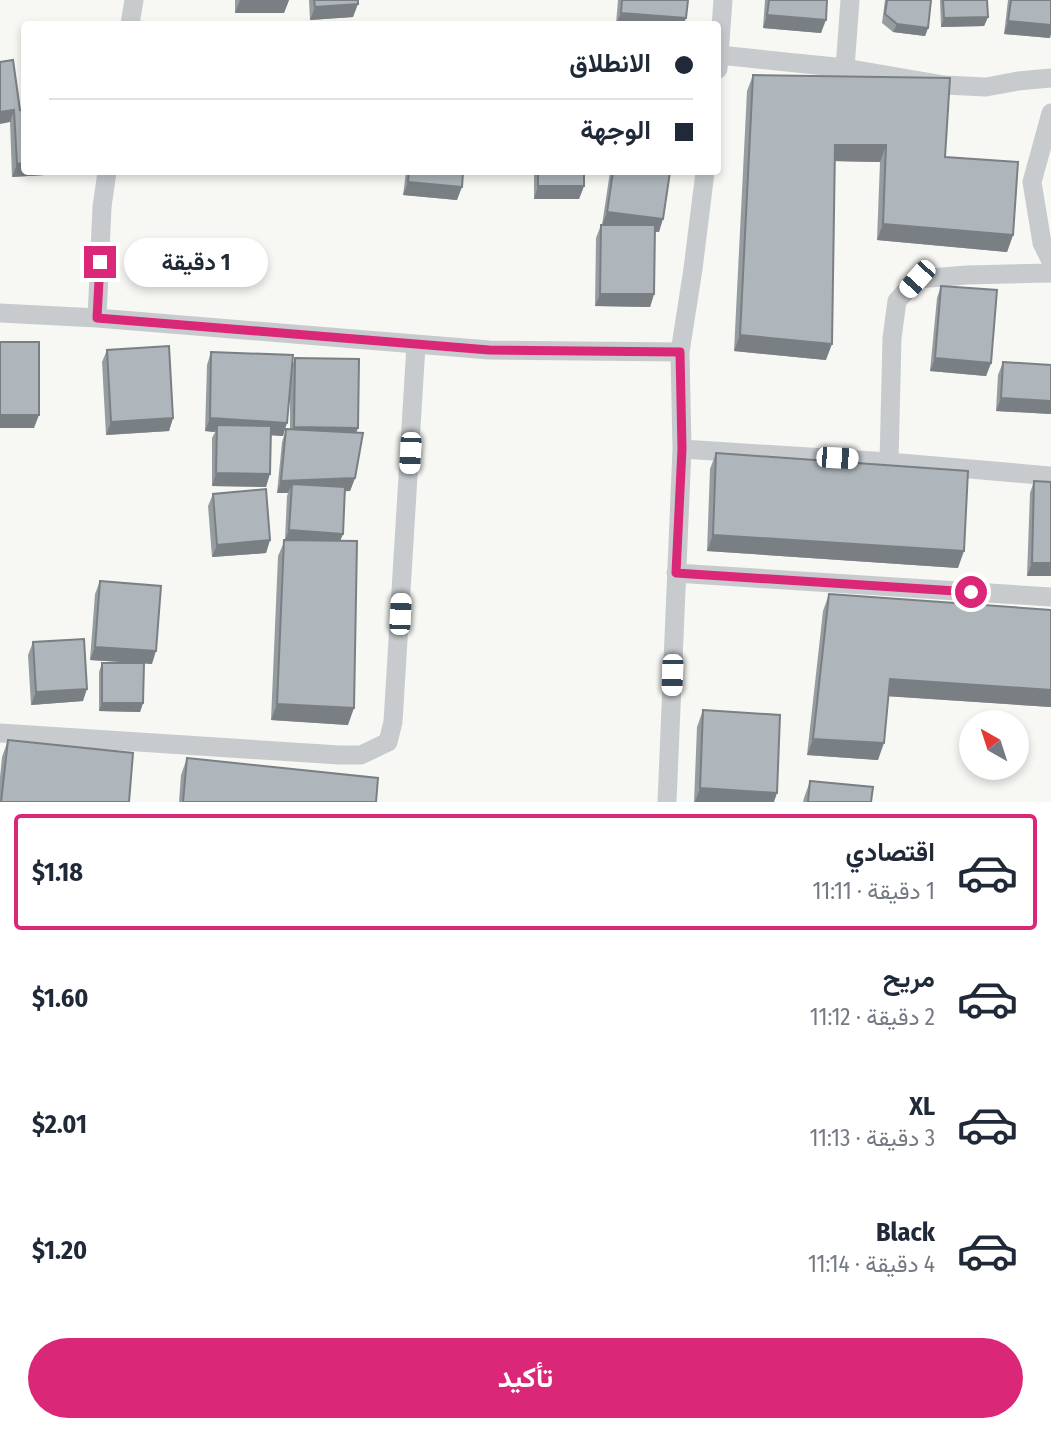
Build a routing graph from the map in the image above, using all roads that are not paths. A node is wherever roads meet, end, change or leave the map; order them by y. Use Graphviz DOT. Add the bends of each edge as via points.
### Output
graph roads {
  1 [pos="134,0"];
  2 [pos="723,0"];
  3 [pos="850,0"];
  4 [pos="130,21"];
  5 [pos="721,25"];
  6 [pos="721,62"];
  7 [pos="845,68"];
  8 [pos="1051,78"];
  9 [pos="1051,113"];
  10 [pos="107,175"];
  11 [pos="705,175"];
  12 [pos="1051,261"];
  13 [pos="1051,274"];
  14 [pos="0,313"];
  15 [pos="97,318"];
  16 [pos="416,345"];
  17 [pos="680,352"];
  18 [pos="682,449"];
  19 [pos="889,462"];
  20 [pos="1051,476"];
  21 [pos="676,573"];
  22 [pos="1051,597"];
  23 [pos="0,733"];
  24 [pos="667,802"];
  1 -- 4 [label="street"];
  2 -- 5 [label="street"];
  3 -- 7 [label="street"];
  6 -- 7 [label="street"];
  7 -- 8 [label="street" via="944,85 986,87"];
  9 -- 12 [label="street" via="1032,182 1042,243"];
  10 -- 15 [label="street"];
  11 -- 17 [label="street"];
  13 -- 19 [label="street" via="917,279 897,301"];
  14 -- 15 [label="street"];
  15 -- 16 [label="street"];
  16 -- 17 [label="street"];
  16 -- 23 [label="street" via="393,722 388,742 361,755 339,755"];
  17 -- 18 [label="street"];
  18 -- 19 [label="street"];
  18 -- 21 [label="street"];
  19 -- 20 [label="street"];
  21 -- 22 [label="street"];
  21 -- 24 [label="street"];
}
